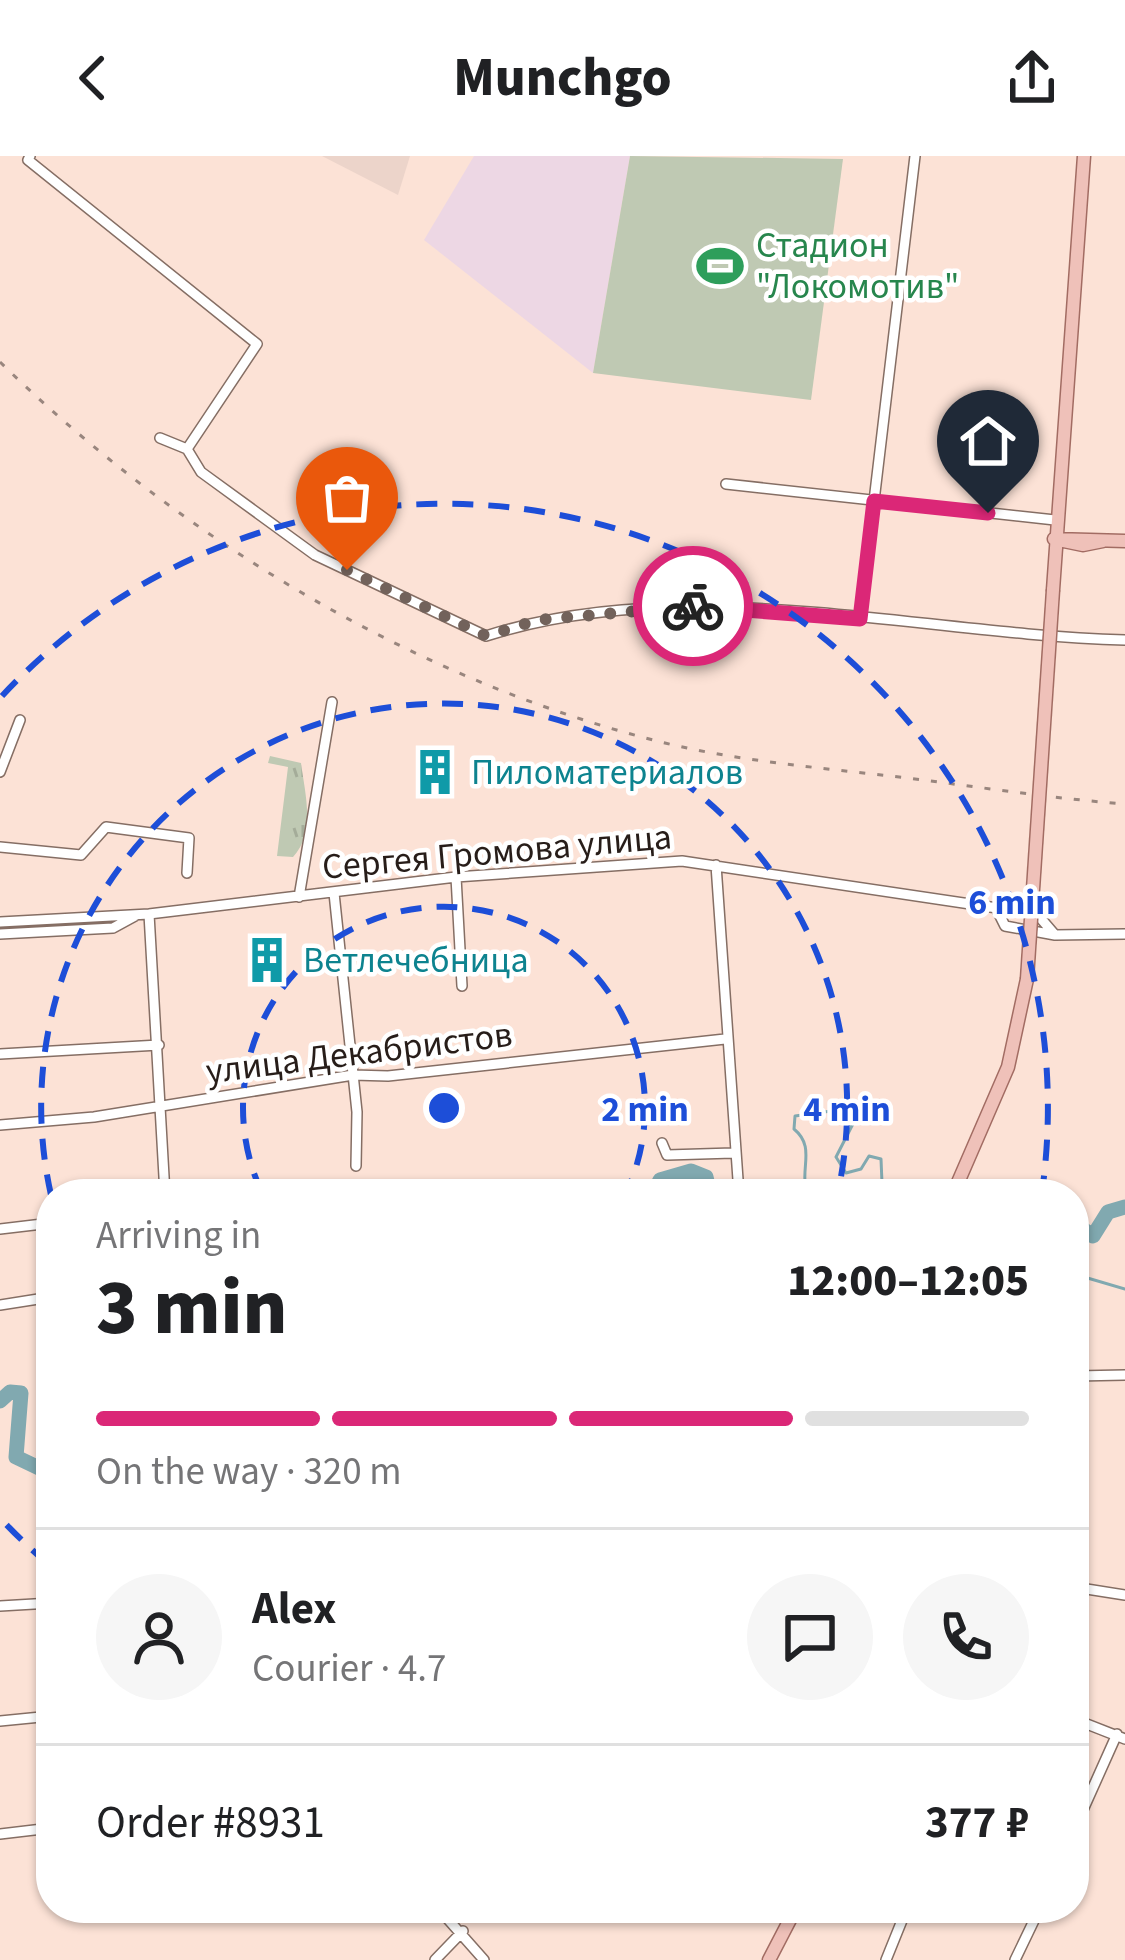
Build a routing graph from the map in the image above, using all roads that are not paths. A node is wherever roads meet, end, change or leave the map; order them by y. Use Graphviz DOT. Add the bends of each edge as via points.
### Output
graph roads {
  1 [pos="30,156"];
  2 [pos="915,156"];
  3 [pos="1084,156"];
  4 [pos="160,438"];
  5 [pos="187,449"];
  6 [pos="726,484"];
  7 [pos="874,501"];
  8 [pos="1055,520"];
  9 [pos="1054,539"];
  10 [pos="1083,541"];
  11 [pos="1125,541"];
  12 [pos="1054,571"];
  13 [pos="860,619"];
  14 [pos="1125,640"];
  15 [pos="332,702"];
  16 [pos="20,720"];
  17 [pos="0,772"];
  18 [pos="0,847"];
  19 [pos="716,865"];
  20 [pos="187,873"];
  21 [pos="455,877"];
  22 [pos="334,893"];
  23 [pos="299,897"];
  24 [pos="996,908"];
  25 [pos="143,914"];
  26 [pos="0,922"];
  27 [pos="0,934"];
  28 [pos="1055,934"];
  29 [pos="1125,934"];
  30 [pos="462,986"];
  31 [pos="724,1039"];
  32 [pos="159,1045"];
  33 [pos="0,1054"];
  34 [pos="353,1075"];
  35 [pos="160,1105"];
  36 [pos="0,1125"];
  37 [pos="662,1143"];
  38 [pos="733,1153"];
  39 [pos="356,1166"];
  40 [pos="164,1179"];
  41 [pos="737,1179"];
  42 [pos="959,1179"];
  43 [pos="36,1225"];
  44 [pos="0,1229"];
  45 [pos="36,1299"];
  46 [pos="0,1305"];
  47 [pos="1125,1375"];
  48 [pos="1089,1376"];
  49 [pos="1089,1589"];
  50 [pos="1125,1594"];
  51 [pos="36,1604"];
  52 [pos="0,1606"];
  53 [pos="36,1717"];
  54 [pos="0,1721"];
  55 [pos="1089,1724"];
  56 [pos="1121,1736"];
  57 [pos="1089,1800"];
  58 [pos="36,1830"];
  59 [pos="0,1834"];
  60 [pos="454,1923"];
  61 [pos="788,1923"];
  62 [pos="902,1923"];
  63 [pos="1033,1923"];
  64 [pos="463,1931"];
  65 [pos="435,1960"];
  66 [pos="484,1960"];
  67 [pos="770,1960"];
  68 [pos="886,1960"];
  69 [pos="1015,1960"];
  1 -- 5 [label="street" via="257,344"];
  2 -- 7 [label="street"];
  3 -- 8 [label="main road"];
  4 -- 5 [label="street"];
  5 -- 13 [label="street" via="201,472 315,555 486,636 538,620 700,605"];
  6 -- 7 [label="street"];
  7 -- 8 [label="street"];
  7 -- 13 [label="street"];
  8 -- 9 [label="main road"];
  8 -- 10 [label="main road"];
  9 -- 10 [label="main road"];
  9 -- 12 [label="main road"];
  10 -- 11 [label="main road"];
  10 -- 12 [label="main road"];
  12 -- 42 [label="main road, bridge" via="1027,979 1008,1067"];
  13 -- 14 [label="street"];
  15 -- 23 [label="street"];
  16 -- 17 [label="street"];
  18 -- 20 [label="street" via="81,855 106,826 189,838"];
  19 -- 21 [label="street, Сергея Громова улица"];
  19 -- 24 [label="street, Сергея Громова улица"];
  19 -- 31 [label="street"];
  21 -- 22 [label="street, Сергея Громова улица"];
  21 -- 30 [label="street"];
  22 -- 23 [label="street, Сергея Громова улица"];
  22 -- 34 [label="street"];
  23 -- 25 [label="street, Сергея Громова улица"];
  24 -- 28 [label="street" via="1037,914"];
  24 -- 28 [label="street" via="1005,926"];
  25 -- 26 [label="street, Сергея Громова улица"];
  25 -- 27 [label="street" via="112,928"];
  25 -- 32 [label="street"];
  28 -- 29 [label="street"];
  31 -- 34 [label="street, улица Декабристов"];
  31 -- 38 [label="street"];
  32 -- 33 [label="street"];
  32 -- 35 [label="street"];
  34 -- 35 [label="street, улица Декабристов"];
  34 -- 39 [label="street"];
  35 -- 36 [label="street, улица Декабристов"];
  35 -- 40 [label="street"];
  37 -- 38 [label="street" via="667,1155"];
  38 -- 41 [label="street"];
  43 -- 44 [label="street"];
  45 -- 46 [label="street"];
  47 -- 48 [label="street"];
  49 -- 50 [label="street"];
  51 -- 52 [label="street"];
  53 -- 54 [label="street"];
  55 -- 56 [label="street"];
  56 -- 57 [label="street"];
  58 -- 59 [label="street"];
  60 -- 64 [label="street"];
  61 -- 67 [label="main road"];
  62 -- 68 [label="street"];
  63 -- 69 [label="street"];
  64 -- 65 [label="street"];
  64 -- 66 [label="street"];
}
